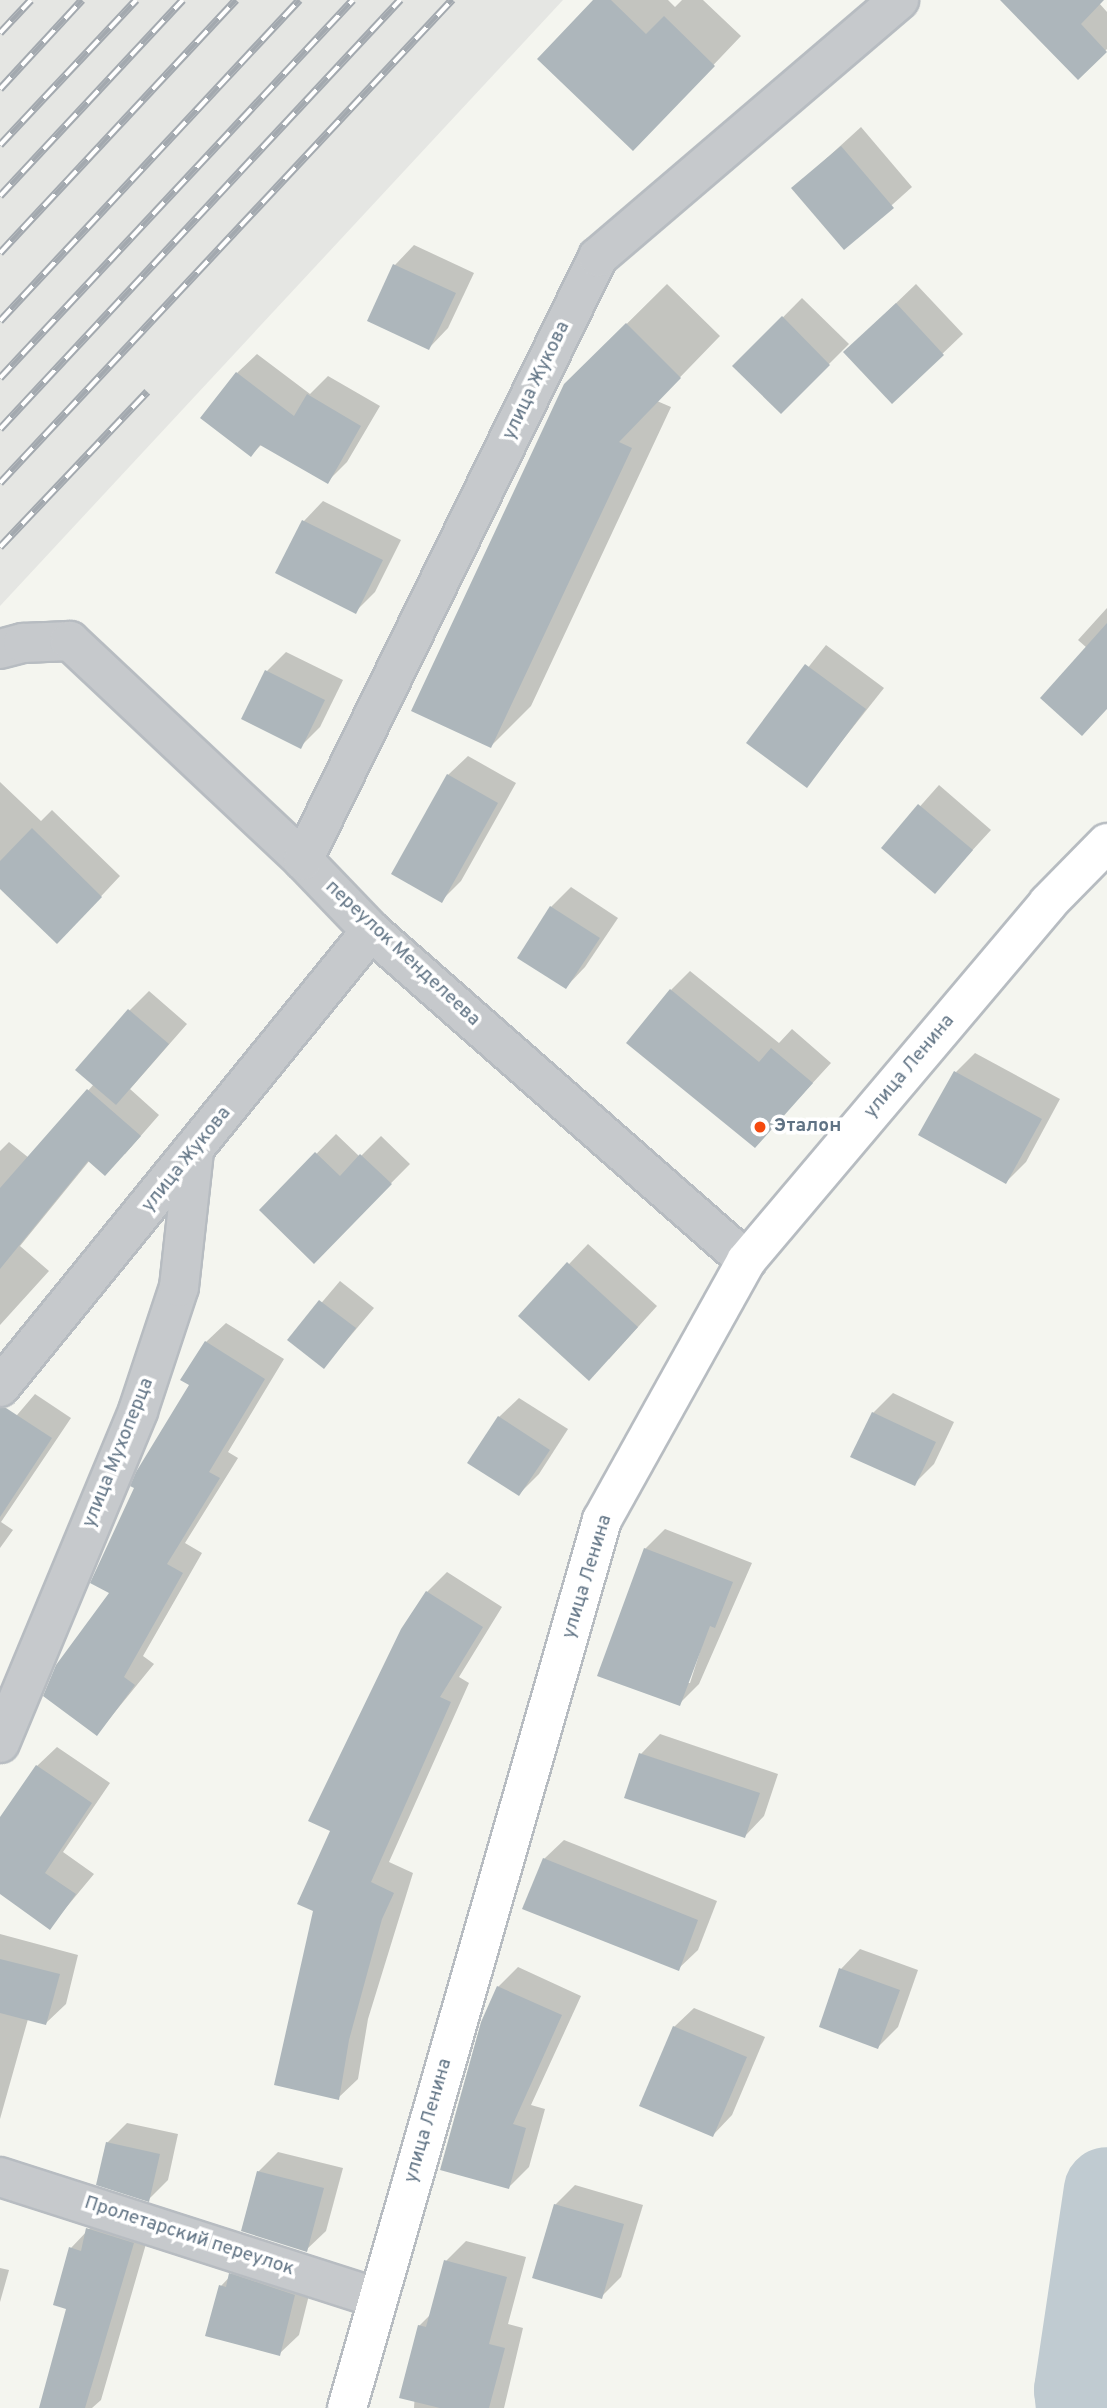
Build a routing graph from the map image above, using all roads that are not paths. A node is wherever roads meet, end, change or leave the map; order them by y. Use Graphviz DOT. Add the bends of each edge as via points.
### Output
graph roads {
  1 [pos="899,0"];
  2 [pos="12,646"];
  3 [pos="1107,843"];
  4 [pos="303,860"];
  5 [pos="371,931"];
  6 [pos="194,1151"];
  7 [pos="746,1261"];
  8 [pos="0,1387"];
  9 [pos="0,1743"];
  10 [pos="0,2177"];
  11 [pos="379,2298"];
  12 [pos="347,2408"];
  1 -- 4 [label="street, улица Жукова" via="598,257"];
  2 -- 4 [label="street, переулок Менделеева" via="70,641"];
  3 -- 7 [label="street, улица Ленина" via="1048,903"];
  4 -- 5 [label="street, переулок Менделеева"];
  5 -- 6 [label="street, улица Жукова"];
  5 -- 7 [label="street, переулок Менделеева"];
  6 -- 8 [label="street, улица Жукова"];
  6 -- 9 [label="street, улица Мухоперца" via="175,1300 138,1411"];
  7 -- 11 [label="street, улица Ленина" via="602,1520"];
  10 -- 11 [label="street, Пролетарский переулок"];
  11 -- 12 [label="street, улица Ленина"];
}
